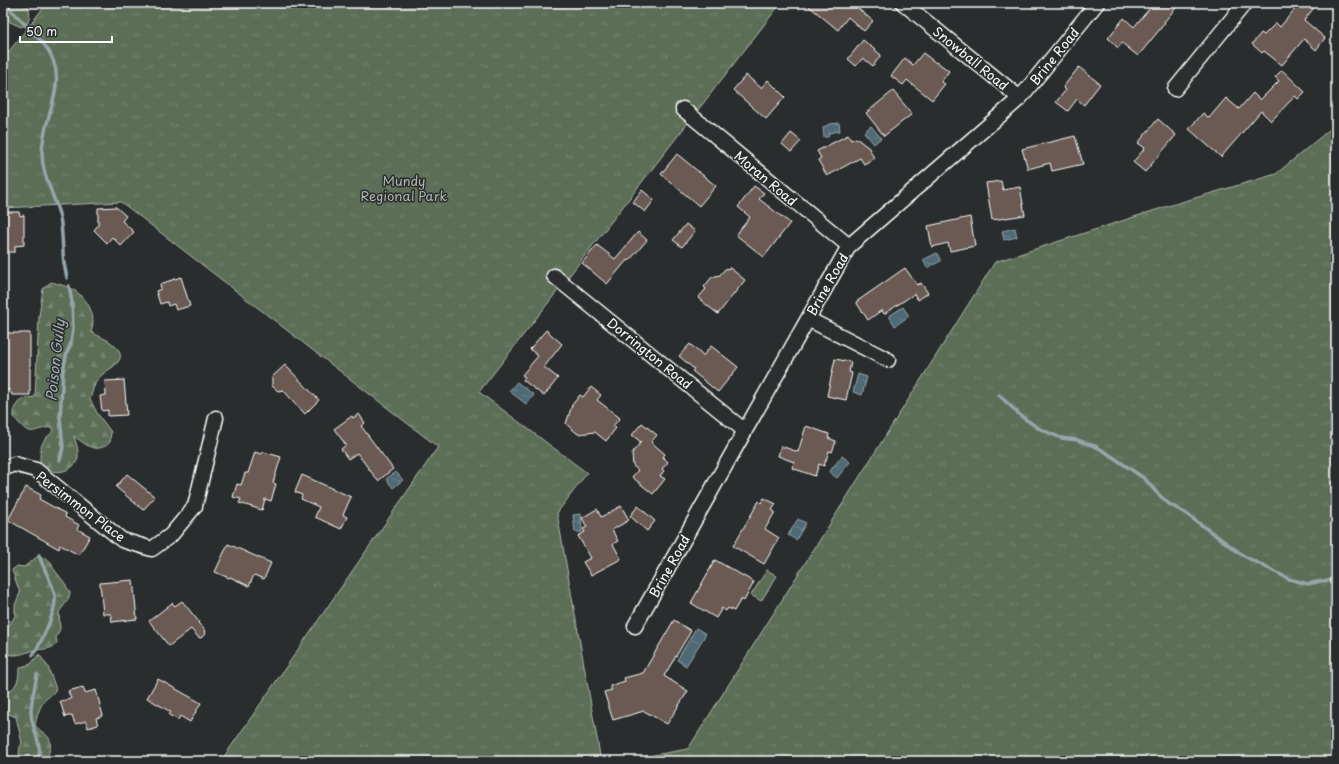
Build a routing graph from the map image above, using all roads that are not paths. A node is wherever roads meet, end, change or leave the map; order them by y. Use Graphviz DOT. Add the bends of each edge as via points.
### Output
graph roads {
  1 [pos="903,3"];
  2 [pos="1098,3"];
  3 [pos="1246,3"];
  4 [pos="1175,89"];
  5 [pos="1020,98"];
  6 [pos="683,109"];
  7 [pos="849,246"];
  8 [pos="554,276"];
  9 [pos="808,319"];
  10 [pos="888,360"];
  11 [pos="216,418"];
  12 [pos="746,431"];
  13 [pos="3,469"];
  14 [pos="635,626"];
  1 -- 5 [label="street, Snowball Road"];
  2 -- 5 [label="street, Brine Road"];
  3 -- 4 [label="street"];
  5 -- 7 [label="street, Brine Road"];
  6 -- 7 [label="street, Moran Road"];
  7 -- 9 [label="street, Brine Road"];
  8 -- 12 [label="street, Dorrington Road"];
  9 -- 10 [label="street"];
  9 -- 12 [label="street, Brine Road"];
  11 -- 13 [label="street, Persimmon Place" via="195,506 171,536 152,549 122,540 36,470 14,464"];
  12 -- 14 [label="street, Brine Road"];
}
